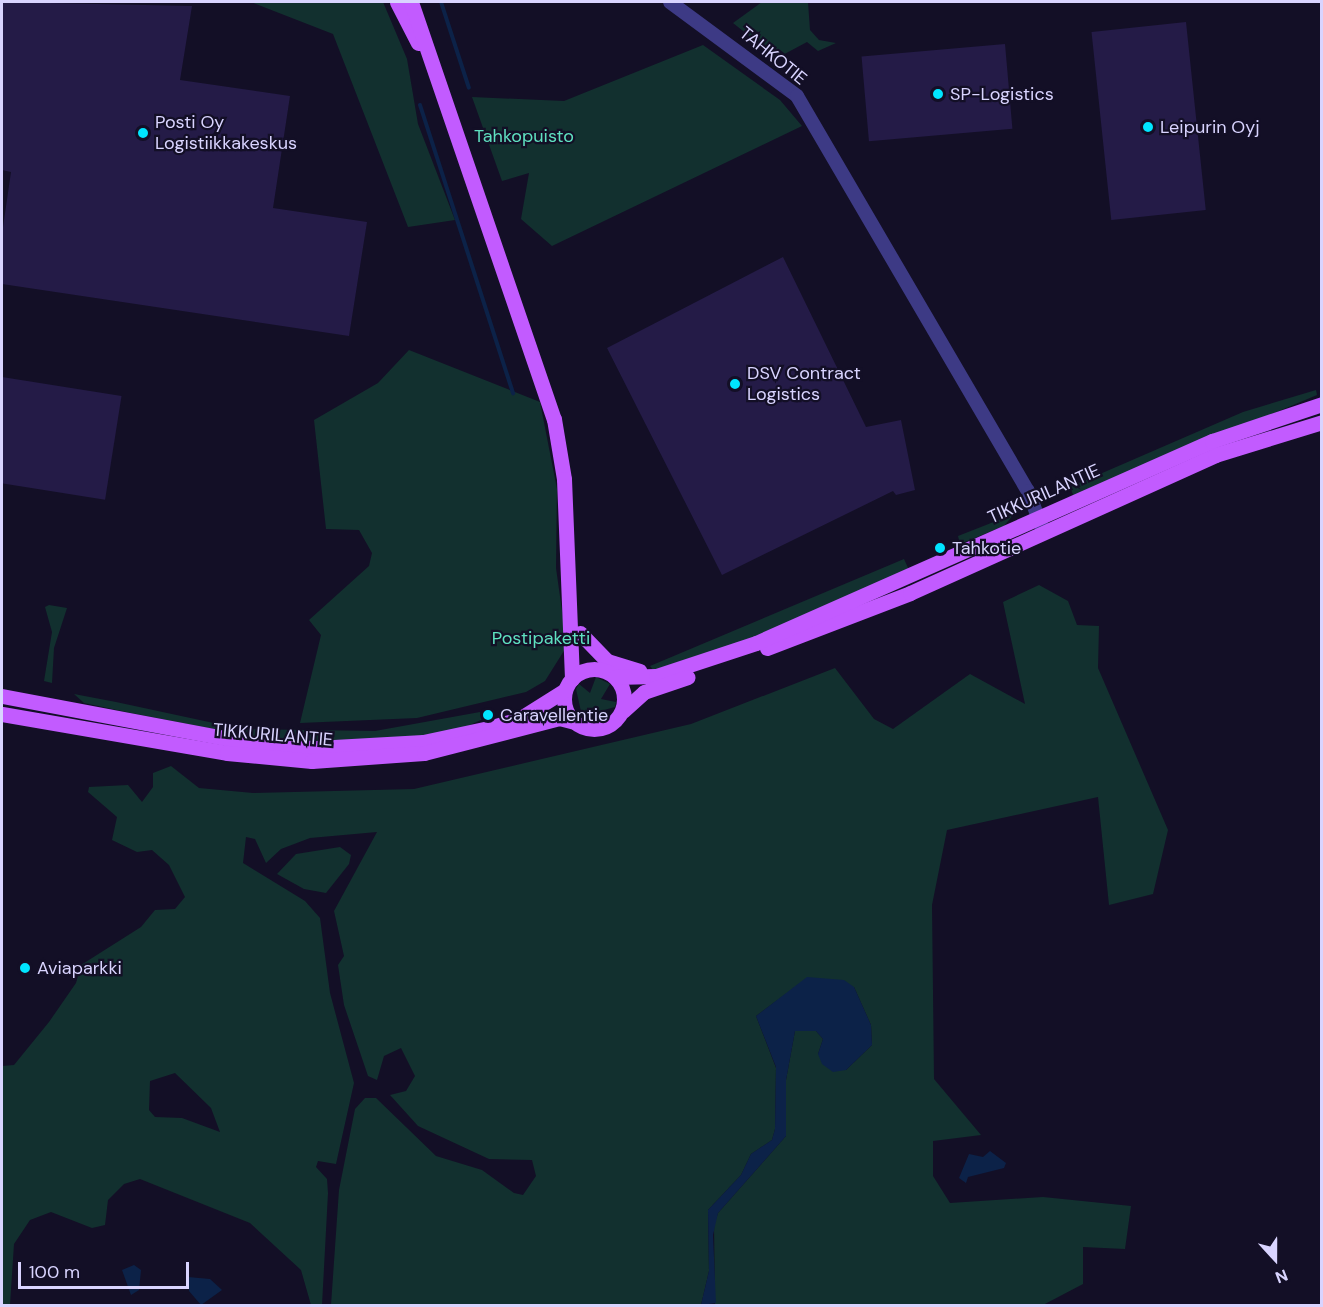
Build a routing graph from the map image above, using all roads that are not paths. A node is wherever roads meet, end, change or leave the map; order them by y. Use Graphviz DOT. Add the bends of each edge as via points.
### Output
graph roads {
  1 [pos="397,2"];
  2 [pos="411,2"];
  3 [pos="670,2"];
  4 [pos="449,112"];
  5 [pos="1322,404"];
  6 [pos="1322,422"];
  7 [pos="1039,518"];
  8 [pos="1045,534"];
  9 [pos="566,592"];
  10 [pos="580,633"];
  11 [pos="601,669"];
  12 [pos="656,676"];
  13 [pos="615,677"];
  14 [pos="569,684"];
  15 [pos="2,696"];
  16 [pos="622,711"];
  17 [pos="2,714"];
  18 [pos="575,722"];
  1 -- 4 [label="main road"];
  2 -- 4 [label="main road"];
  3 -- 7 [label="street, TAHKOTIE" via="797,96 828,142"];
  4 -- 9 [label="main road" via="554,419 564,479"];
  5 -- 7 [label="main road, TIKKURILANTIE" via="1212,441"];
  6 -- 8 [label="main road, TIKKURILANTIE" via="1215,455"];
  7 -- 8 [label="street, TAHKOTIE"];
  7 -- 12 [label="main road, TIKKURILANTIE" via="756,643"];
  8 -- 16 [label="main road, TIKKURILANTIE" via="867,610 644,693"];
  9 -- 10 [label="main road"];
  9 -- 14 [label="main road"];
  10 -- 11 [label="main road"];
  10 -- 12 [label="main road" via="607,661"];
  11 -- 13 [label="main road"];
  11 -- 14 [label="main road"];
  12 -- 13 [label="main road, TIKKURILANTIE"];
  13 -- 16 [label="main road" via="624,693"];
  14 -- 15 [label="main road, TIKKURILANTIE" via="519,719 489,728 423,742 316,748 266,746"];
  14 -- 18 [label="main road" via="566,708"];
  16 -- 18 [label="main road" via="603,728"];
  17 -- 18 [label="main road, TIKKURILANTIE" via="227,753 312,761 424,753 559,718"];
}
